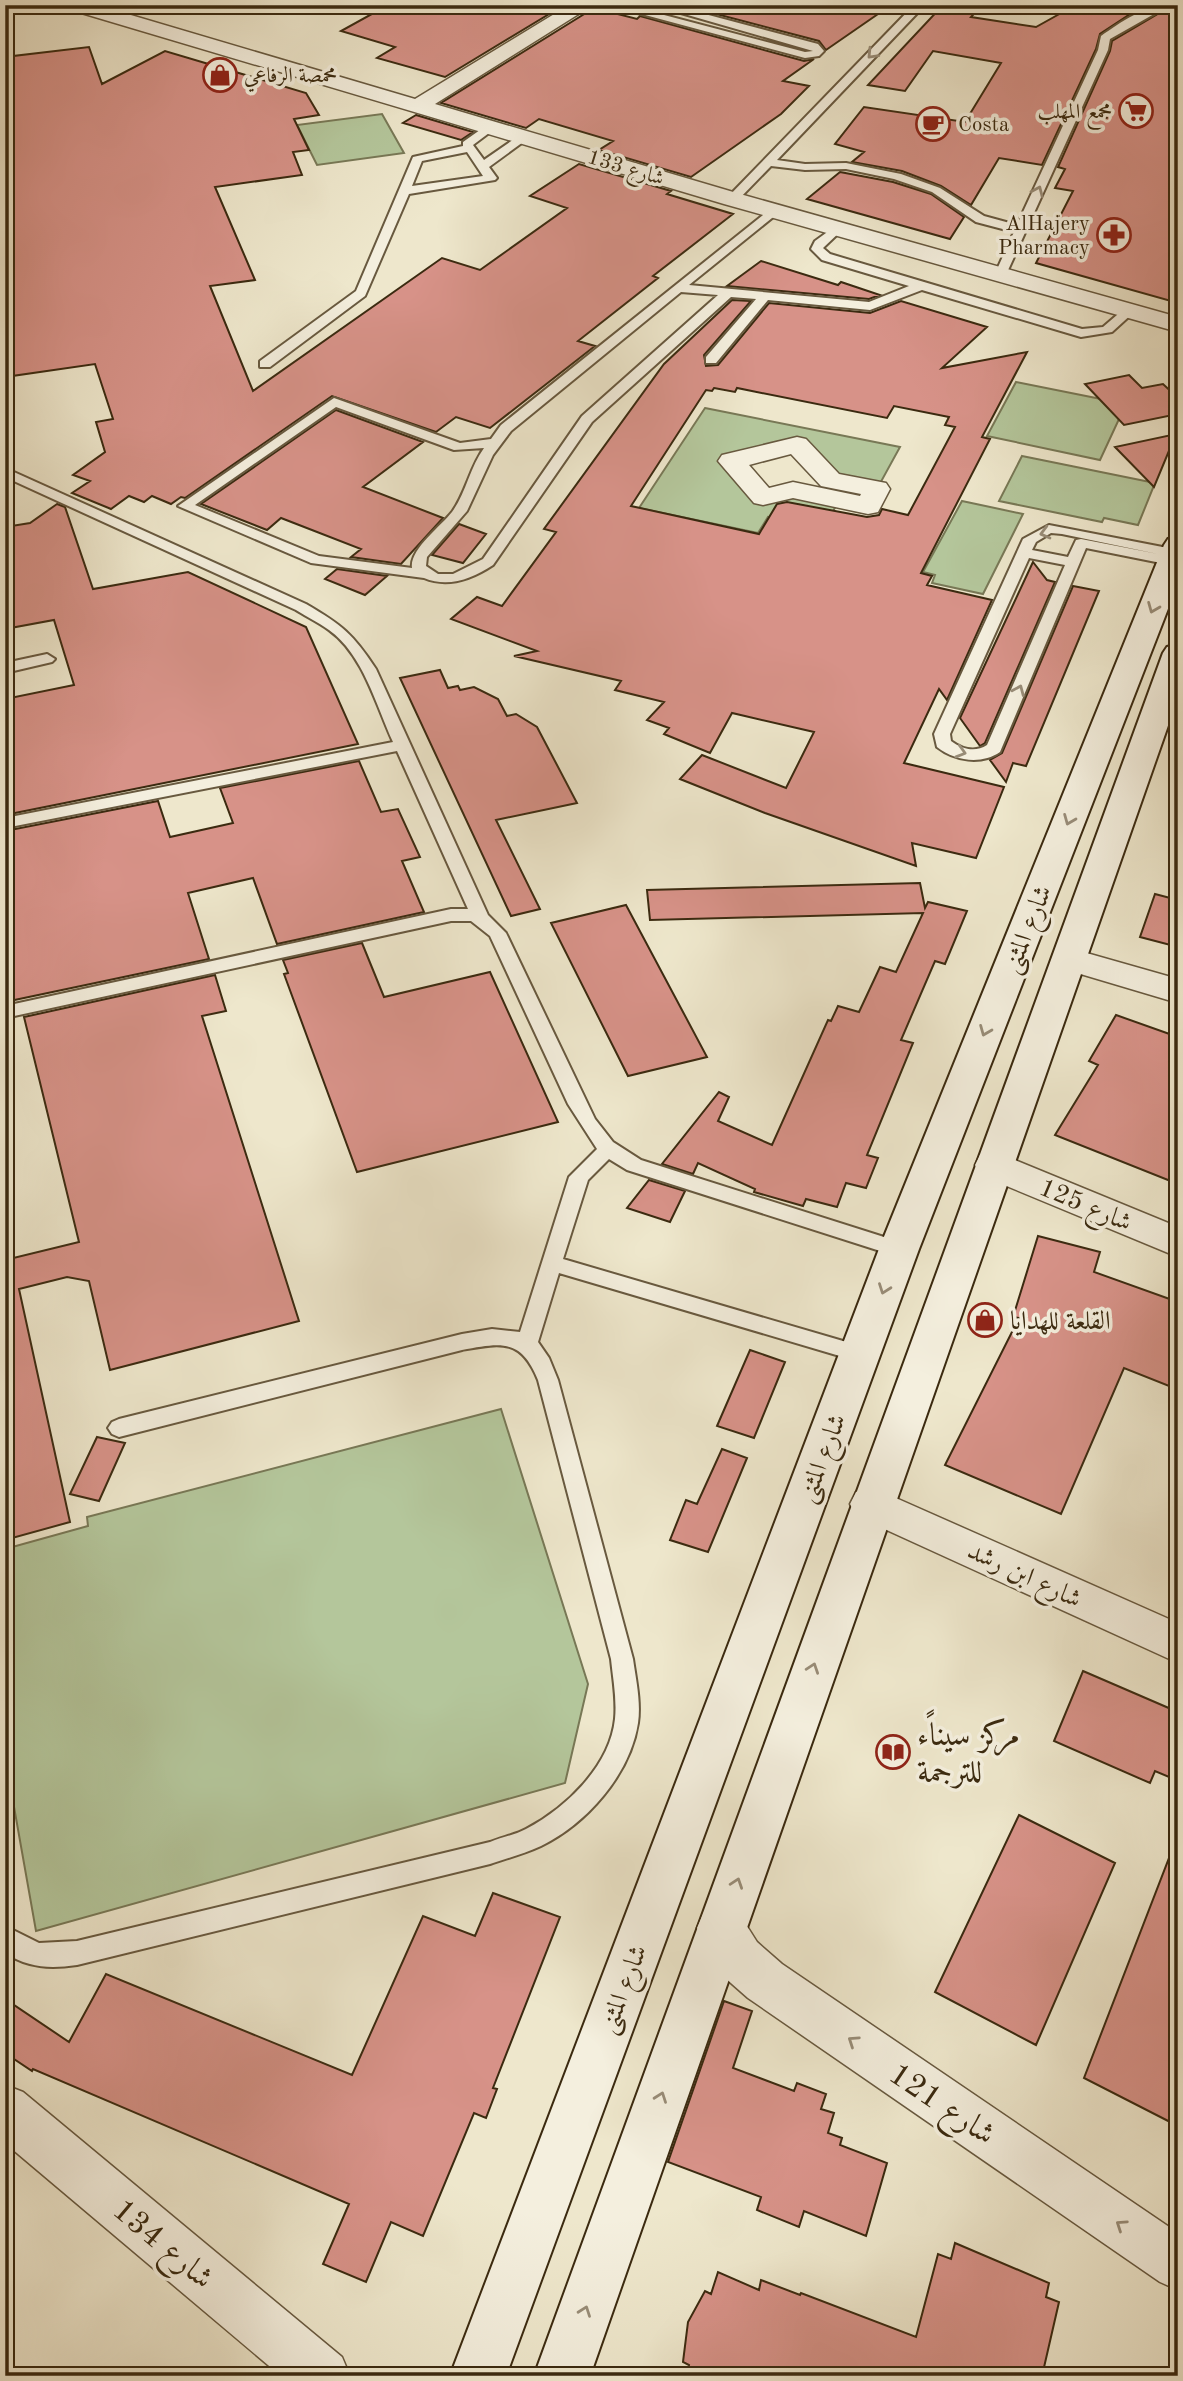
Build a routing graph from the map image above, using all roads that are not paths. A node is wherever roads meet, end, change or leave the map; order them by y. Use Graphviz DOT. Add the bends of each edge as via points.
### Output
graph roads {
  1 [pos="75,5"];
  2 [pos="583,5"];
  3 [pos="613,5"];
  4 [pos="658,5"];
  5 [pos="920,5"];
  6 [pos="1165,5"];
  7 [pos="641,8"];
  8 [pos="419,105"];
  9 [pos="491,127"];
  10 [pos="524,137"];
  11 [pos="470,148"];
  12 [pos="768,162"];
  13 [pos="483,166"];
  14 [pos="404,191"];
  15 [pos="732,199"];
  16 [pos="773,211"];
  17 [pos="837,229"];
  18 [pos="1021,230"];
  19 [pos="1000,276"];
  20 [pos="919,286"];
  21 [pos="679,288"];
  22 [pos="727,294"];
  23 [pos="764,298"];
  24 [pos="1128,312"];
  25 [pos="1178,325"];
  26 [pos="711,360"];
  27 [pos="265,364"];
  28 [pos="493,443"];
  29 [pos="5,472"];
  30 [pos="830,480"];
  31 [pos="1023,552"];
  32 [pos="1174,553"];
  33 [pos="1073,562"];
  34 [pos="425,574"];
  35 [pos="47,659"];
  36 [pos="1176,663"];
  37 [pos="5,668"];
  38 [pos="402,746"];
  39 [pos="5,823"];
  40 [pos="480,917"];
  41 [pos="1069,958"];
  42 [pos="1178,991"];
  43 [pos="5,1012"];
  44 [pos="607,1150"];
  45 [pos="993,1165"];
  46 [pos="1178,1243"];
  47 [pos="899,1249"];
  48 [pos="551,1264"];
  49 [pos="527,1344"];
  50 [pos="860,1354"];
  51 [pos="119,1428"];
  52 [pos="872,1504"];
  53 [pos="1178,1644"];
  54 [pos="722,1928"];
  55 [pos="5,1938"];
  56 [pos="5,2110"];
  57 [pos="1178,2264"];
  58 [pos="323,2376"];
  59 [pos="478,2376"];
  60 [pos="562,2376"];
  1 -- 8 [label="street, شارع 133"];
  2 -- 8 [label="street"];
  3 -- 7 [label="lane"];
  4 -- 7 [label="lane" via="819,51 805,55"];
  5 -- 12 [label="lane, one-way"];
  18 -- 6 [label="lane, one-way" via="1105,38"];
  8 -- 9 [label="street, شارع 133"];
  9 -- 10 [label="street, شارع 133"];
  9 -- 11 [label="lane" via="467,144"];
  10 -- 13 [label="lane"];
  10 -- 15 [label="street, شارع 133"];
  11 -- 13 [label="lane"];
  11 -- 14 [label="lane" via="417,159"];
  12 -- 15 [label="lane"];
  12 -- 18 [label="lane" via="846,166 897,176 936,190 981,219"];
  13 -- 14 [label="lane" via="491,178"];
  14 -- 27 [label="lane" via="361,293"];
  15 -- 16 [label="street, شارع 133"];
  16 -- 17 [label="street, شارع 133"];
  16 -- 21 [label="lane"];
  17 -- 19 [label="street, شارع 133"];
  17 -- 20 [label="lane" via="817,249 826,257"];
  18 -- 19 [label="lane"];
  19 -- 24 [label="street, شارع 133"];
  20 -- 23 [label="lane" via="870,306"];
  20 -- 24 [label="lane" via="1081,334 1114,328"];
  21 -- 22 [label="lane"];
  21 -- 28 [label="lane"];
  22 -- 23 [label="lane"];
  22 -- 34 [label="lane" via="587,419 488,562 453,579"];
  23 -- 26 [label="lane"];
  24 -- 25 [label="street, شارع 133"];
  28 -- 34 [label="lane" via="460,511 420,556 418,562"];
  28 -- 34 [label="lane" via="459,447 334,402 185,506 316,560"];
  29 -- 38 [label="lane" via="268,590 335,627 368,669"];
  30 -- 30 [label="street" via="877,489 867,506 793,490 763,498 731,461 797,445"];
  32 -- 31 [label="lane, one-way" via="1062,530 1038,533"];
  31 -- 33 [label="lane"];
  31 -- 33 [label="lane, one-way" via="942,734 943,743 954,750 982,755 994,748"];
  32 -- 33 [label="lane" via="1081,543"];
  32 -- 47 [label="street, شارع المثنى, one-way"];
  35 -- 37 [label="lane"];
  36 -- 41 [label="street, شارع المثنى"];
  38 -- 39 [label="lane"];
  38 -- 40 [label="lane"];
  40 -- 43 [label="lane" via="451,915"];
  40 -- 44 [label="lane" via="497,933 590,1129"];
  41 -- 42 [label="street"];
  41 -- 45 [label="street, شارع المثنى"];
  44 -- 47 [label="lane" via="634,1165"];
  44 -- 48 [label="lane" via="579,1177"];
  45 -- 46 [label="street, شارع 125"];
  45 -- 52 [label="street, شارع المثنى"];
  47 -- 50 [label="street, شارع المثنى, one-way"];
  48 -- 49 [label="lane"];
  48 -- 50 [label="lane"];
  49 -- 51 [label="lane" via="509,1335 462,1342"];
  49 -- 55 [label="lane" via="540,1358 548,1380 622,1659 627,1693 625,1728 598,1783 537,1836 490,1853 77,1953 34,1956"];
  50 -- 59 [label="street, شارع المثنى"];
  52 -- 53 [label="street, شارع ابن رشد"];
  54 -- 52 [label="street, شارع المثنى, one-way"];
  57 -- 54 [label="street, شارع 121, one-way" via="765,1981 740,1959"];
  60 -- 54 [label="street, شارع المثنى, one-way"];
  56 -- 58 [label="street, شارع 134"];
}
